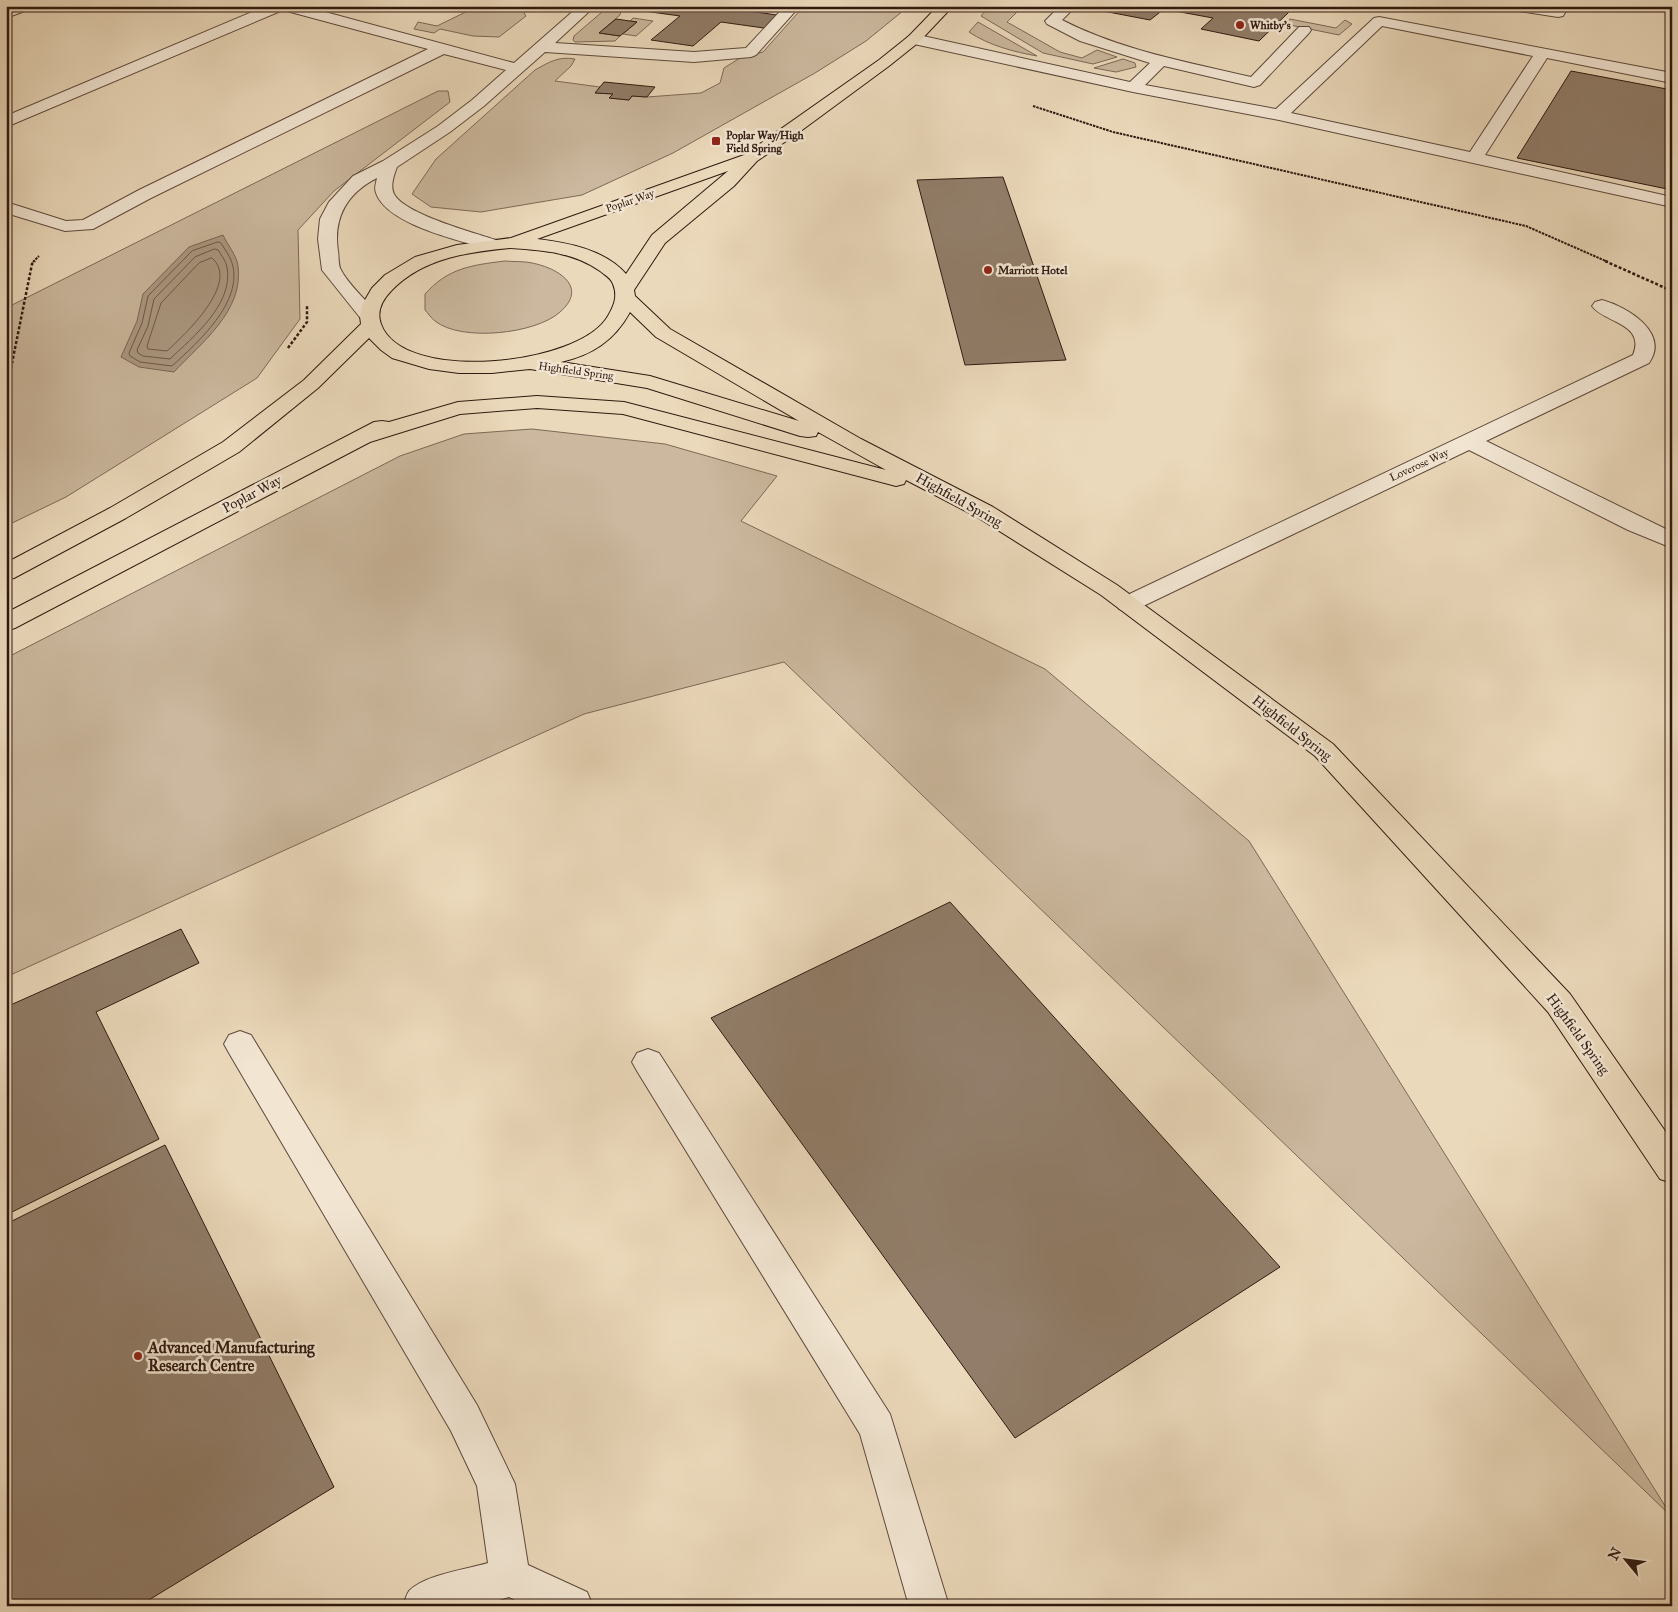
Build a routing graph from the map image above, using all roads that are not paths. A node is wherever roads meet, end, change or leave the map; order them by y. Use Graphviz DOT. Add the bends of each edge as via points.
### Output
graph roads {
  1 [pos="25,6"];
  2 [pos="280,6"];
  3 [pos="286,6"];
  4 [pos="588,6"];
  5 [pos="793,6"];
  6 [pos="946,6"];
  7 [pos="1069,6"];
  8 [pos="1381,6"];
  9 [pos="1512,6"];
  10 [pos="1562,6"];
  11 [pos="6,14"];
  12 [pos="1378,22"];
  13 [pos="1304,30"];
  14 [pos="914,39"];
  15 [pos="542,47"];
  16 [pos="441,49"];
  17 [pos="1543,52"];
  18 [pos="1161,61"];
  19 [pos="518,68"];
  20 [pos="1672,78"];
  21 [pos="1133,87"];
  22 [pos="1279,115"];
  23 [pos="6,122"];
  24 [pos="751,158"];
  25 [pos="1474,159"];
  26 [pos="389,166"];
  27 [pos="1672,202"];
  28 [pos="6,207"];
  29 [pos="510,243"];
  30 [pos="490,244"];
  31 [pos="625,293"];
  32 [pos="1602,306"];
  33 [pos="370,320"];
  34 [pos="530,364"];
  35 [pos="498,368"];
  36 [pos="367,436"];
  37 [pos="1469,441"];
  38 [pos="852,444"];
  39 [pos="948,493"];
  40 [pos="1672,540"];
  41 [pos="6,573"];
  42 [pos="1128,604"];
  43 [pos="6,623"];
  44 [pos="240,1044"];
  45 [pos="648,1062"];
  46 [pos="1672,1169"];
  47 [pos="510,1577"];
  48 [pos="422,1606"];
  49 [pos="573,1606"];
  50 [pos="929,1606"];
  1 -- 11 [label="lane"];
  2 -- 23 [label="lane"];
  3 -- 16 [label="lane"];
  4 -- 15 [label="lane"];
  5 -- 15 [label="lane" via="751,52 694,57"];
  6 -- 14 [label="main road, Poplar Way"];
  7 -- 18 [label="lane" via="1052,21 1085,38"];
  8 -- 12 [label="lane"];
  9 -- 10 [label="lane" via="1558,13"];
  12 -- 17 [label="lane"];
  12 -- 22 [label="lane"];
  13 -- 18 [label="lane" via="1254,82"];
  14 -- 21 [label="lane"];
  14 -- 24 [label="main road, Poplar Way"];
  15 -- 19 [label="lane"];
  16 -- 19 [label="lane"];
  16 -- 28 [label="lane" via="87,225 65,226"];
  17 -- 20 [label="lane"];
  17 -- 25 [label="lane"];
  18 -- 21 [label="lane"];
  19 -- 26 [label="lane" via="444,129"];
  21 -- 22 [label="lane"];
  22 -- 25 [label="lane"];
  24 -- 29 [label="main road, Poplar Way"];
  24 -- 31 [label="main road, Poplar Way" via="728,182 658,239"];
  25 -- 27 [label="lane"];
  26 -- 30 [label="lane" via="384,194 395,208 424,222"];
  26 -- 33 [label="lane" via="359,180 338,202 329,220 327,239 331,270"];
  29 -- 30 [label="main road, Poplar Way"];
  29 -- 31 [label="main road, Poplar Way" via="541,244 590,256 617,275"];
  30 -- 33 [label="main road, Poplar Way" via="452,251 411,266 389,281 374,299"];
  31 -- 34 [label="main road, Poplar Way" via="621,314 606,332 587,345"];
  31 -- 38 [label="main road, Highfield Spring" via="663,333"];
  32 -- 37 [label="lane, Loverose Way" via="1623,316 1646,339 1647,350 1642,359"];
  33 -- 35 [label="main road, Poplar Way" via="381,340 405,356 429,364 464,369"];
  33 -- 41 [label="main road, Poplar Way" via="311,384 231,447"];
  34 -- 35 [label="main road, Poplar Way"];
  34 -- 38 [label="main road, Highfield Spring" via="650,382"];
  35 -- 36 [label="main road, Poplar Way"];
  36 -- 39 [label="main road" via="458,408 537,402 624,408"];
  36 -- 43 [label="main road, Poplar Way"];
  37 -- 40 [label="lane"];
  37 -- 42 [label="lane, Loverose Way"];
  38 -- 39 [label="main road, Highfield Spring"];
  39 -- 42 [label="main road, Highfield Spring"];
  42 -- 46 [label="main road, Highfield Spring" via="1324,750 1559,1003"];
  44 -- 47 [label="lane" via="464,1418 496,1484"];
  45 -- 50 [label="lane" via="877,1427"];
  47 -- 48 [label="lane" via="434,1598"];
  47 -- 49 [label="lane"];
}
